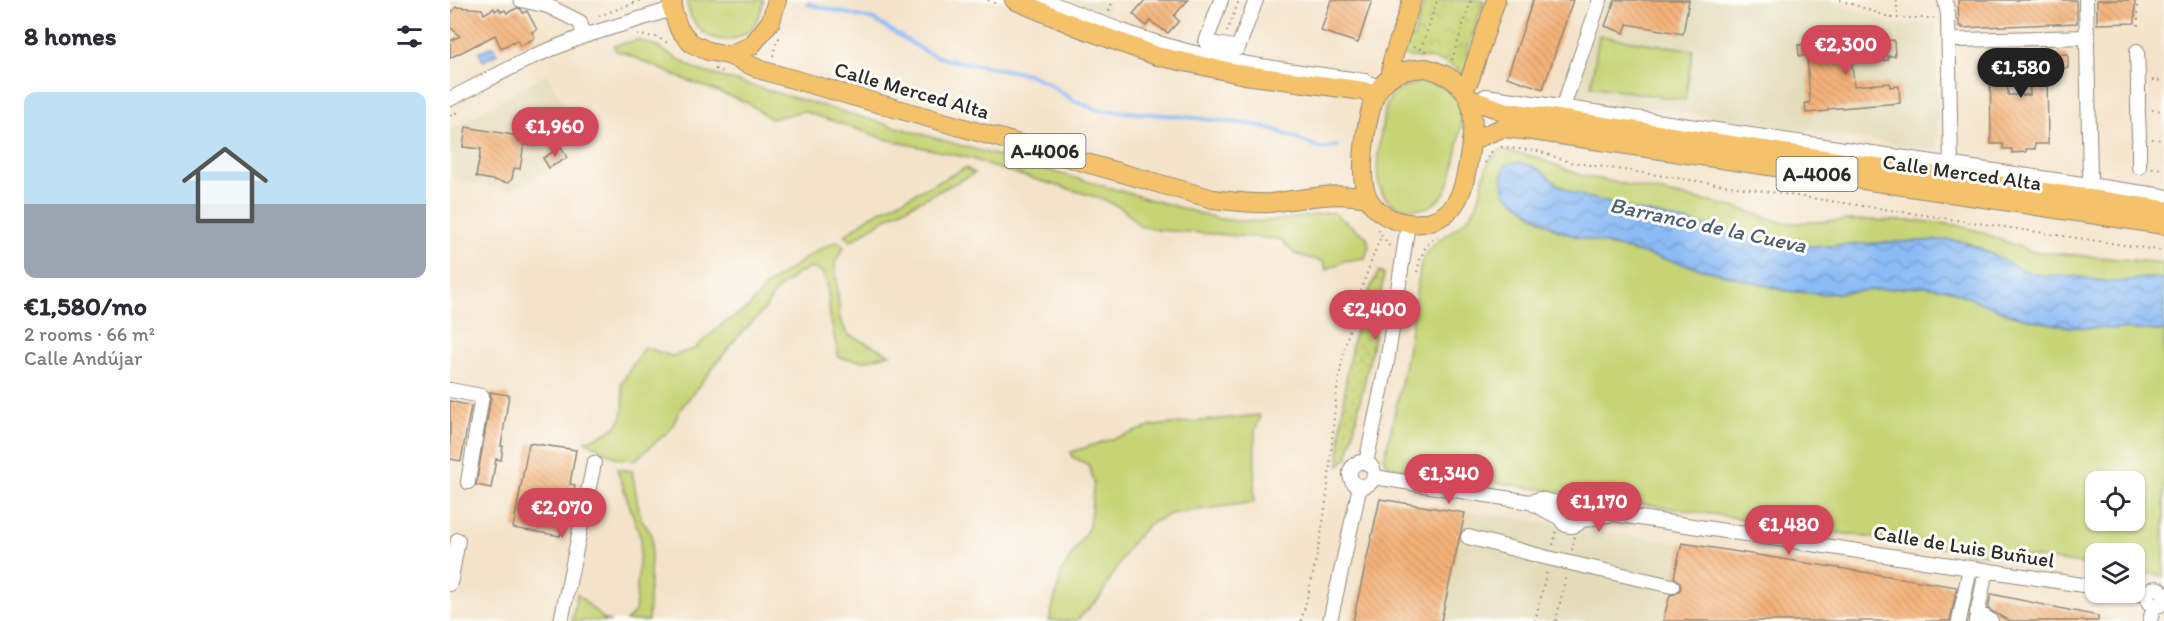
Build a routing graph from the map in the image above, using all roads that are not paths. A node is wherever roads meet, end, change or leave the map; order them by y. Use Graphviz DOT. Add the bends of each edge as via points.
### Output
graph roads {
  1 [pos="521,0"];
  2 [pos="777,0"];
  3 [pos="1014,0"];
  4 [pos="1044,0"];
  5 [pos="1221,0"];
  6 [pos="1256,0"];
  7 [pos="1412,0"];
  8 [pos="1496,0"];
  9 [pos="1600,0"];
  10 [pos="1945,0"];
  11 [pos="2086,0"];
  12 [pos="672,4"];
  13 [pos="584,36"];
  14 [pos="2088,38"];
  15 [pos="1958,40"];
  16 [pos="2137,51"];
  17 [pos="728,55"];
  18 [pos="1382,88"];
  19 [pos="1470,97"];
  20 [pos="450,99"];
  21 [pos="1565,101"];
  22 [pos="1472,141"];
  23 [pos="1951,165"];
  24 [pos="2139,174"];
  25 [pos="2090,177"];
  26 [pos="2164,196"];
  27 [pos="1368,198"];
  28 [pos="2164,210"];
  29 [pos="1408,224"];
  30 [pos="2164,225"];
  31 [pos="450,390"];
  32 [pos="594,463"];
  33 [pos="1366,463"];
  34 [pos="1374,477"];
  35 [pos="468,482"];
  36 [pos="1360,486"];
  37 [pos="1530,502"];
  38 [pos="1571,505"];
  39 [pos="1612,514"];
  40 [pos="1559,521"];
  41 [pos="1578,525"];
  42 [pos="1468,537"];
  43 [pos="458,540"];
  44 [pos="1970,568"];
  45 [pos="1986,570"];
  46 [pos="450,584"];
  47 [pos="2085,585"];
  48 [pos="1672,586"];
  49 [pos="2164,594"];
  50 [pos="2155,600"];
  51 [pos="1976,617"];
  52 [pos="561,621"];
  53 [pos="1330,621"];
  54 [pos="1959,621"];
  55 [pos="1991,621"];
  56 [pos="2150,621"];
  1 -- 13 [label="street" via="548,6 580,22"];
  2 -- 17 [label="main road" via="771,21 751,46"];
  3 -- 18 [label="main road" via="1157,56 1245,75 1364,91"];
  4 -- 18 [label="street" via="1104,25 1187,51 1365,81"];
  5 -- 6 [label="street" via="1206,42 1238,48"];
  7 -- 18 [label="main road"];
  8 -- 19 [label="main road" via="1470,79"];
  9 -- 21 [label="street"];
  10 -- 23 [label="street"];
  11 -- 14 [label="street"];
  12 -- 13 [label="street"];
  12 -- 17 [label="main road, A-4006" via="679,28 691,43"];
  13 -- 20 [label="street" via="534,56"];
  14 -- 15 [label="street"];
  14 -- 25 [label="street"];
  16 -- 24 [label="street"];
  17 -- 27 [label="main road, Calle Merced Alta / A-4006" via="779,76 1213,199 1269,202 1335,194"];
  18 -- 19 [label="main road, A-4006" via="1409,70 1426,68 1454,80"];
  18 -- 27 [label="main road" via="1362,165 1362,182"];
  19 -- 22 [label="main road"];
  19 -- 23 [label="street, Calle Merced Alta" via="1486,96"];
  19 -- 28 [label="main road, Calle Merced Alta / A-4006" via="1503,111"];
  22 -- 29 [label="main road" via="1464,185 1454,205 1427,223"];
  22 -- 30 [label="main road, Calle Merced Alta / A-4006" via="1502,128 1533,131"];
  23 -- 26 [label="street, Calle Merced Alta"];
  27 -- 29 [label="main road" via="1378,210"];
  29 -- 33 [label="street" via="1387,362"];
  31 -- 35 [label="street" via="482,396"];
  32 -- 52 [label="street"];
  33 -- 34 [label="street" via="1373,469"];
  33 -- 36 [label="street" via="1355,465 1351,471 1353,482"];
  34 -- 36 [label="street" via="1368,485"];
  34 -- 37 [label="street, Calle de Luis Buñuel"];
  36 -- 53 [label="street"];
  37 -- 38 [label="street, Calle de Luis Buñuel" via="1540,499"];
  37 -- 40 [label="street, Calle de Luis Buñuel"];
  38 -- 39 [label="street, Calle de Luis Buñuel"];
  38 -- 40 [label="street" via="1560,511"];
  38 -- 41 [label="street" via="1581,515"];
  39 -- 41 [label="street, Calle de Luis Buñuel"];
  39 -- 44 [label="street, Calle de Luis Buñuel"];
  40 -- 41 [label="street"];
  42 -- 48 [label="street"];
  43 -- 46 [label="street"];
  44 -- 45 [label="street, Calle de Luis Buñuel"];
  44 -- 54 [label="street"];
  45 -- 47 [label="street, Calle de Luis Buñuel"];
  45 -- 51 [label="street"];
  49 -- 50 [label="street" via="2154,588 2150,591"];
  50 -- 56 [label="street"];
  51 -- 55 [label="street"];
}
